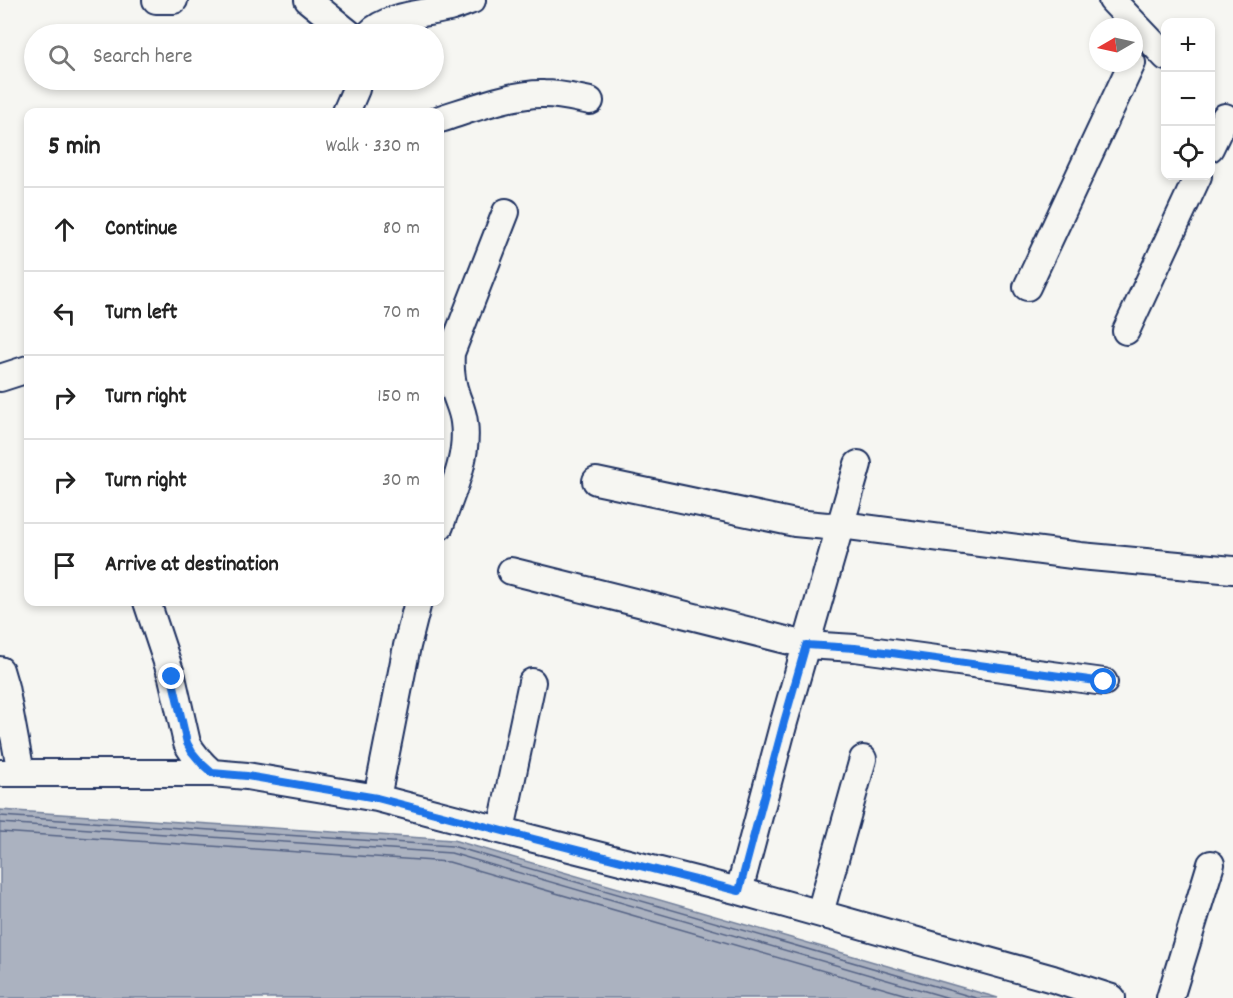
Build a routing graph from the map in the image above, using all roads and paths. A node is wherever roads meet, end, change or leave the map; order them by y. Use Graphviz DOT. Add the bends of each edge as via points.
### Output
graph roads {
  1 [pos="156,0"];
  2 [pos="174,0"];
  3 [pos="308,0"];
  4 [pos="472,0"];
  5 [pos="1112,0"];
  6 [pos="432,6"];
  7 [pos="338,24"];
  8 [pos="385,24"];
  9 [pos="1145,36"];
  10 [pos="1143,40"];
  11 [pos="1161,52"];
  12 [pos="1128,72"];
  13 [pos="355,90"];
  14 [pos="590,101"];
  15 [pos="348,108"];
  16 [pos="1223,115"];
  17 [pos="444,118"];
  18 [pos="1215,135"];
  19 [pos="1196,180"];
  20 [pos="506,212"];
  21 [pos="1027,287"];
  22 [pos="1126,331"];
  23 [pos="24,370"];
  24 [pos="0,378"];
  25 [pos="858,464"];
  26 [pos="596,481"];
  27 [pos="444,514"];
  28 [pos="841,525"];
  29 [pos="1233,570"];
  30 [pos="511,571"];
  31 [pos="148,606"];
  32 [pos="417,606"];
  33 [pos="806,645"];
  34 [pos="0,670"];
  35 [pos="532,682"];
  36 [pos="1104,682"];
  37 [pos="863,759"];
  38 [pos="10,773"];
  39 [pos="212,773"];
  40 [pos="377,798"];
  41 [pos="501,830"];
  42 [pos="1211,864"];
  43 [pos="739,891"];
  44 [pos="820,913"];
  45 [pos="1112,998"];
  46 [pos="1170,998"];
  1 -- 2 [label="street"];
  3 -- 7 [label="street"];
  4 -- 6 [label="street" via="452,8"];
  5 -- 9 [label="street"];
  6 -- 8 [label="street"];
  9 -- 10 [label="street"];
  9 -- 11 [label="street"];
  12 -- 21 [label="street"];
  13 -- 15 [label="street"];
  14 -- 17 [label="street" via="560,95 525,95"];
  16 -- 18 [label="street"];
  19 -- 22 [label="street"];
  20 -- 27 [label="street" via="451,353 450,369 464,420 465,441"];
  23 -- 24 [label="street"];
  25 -- 28 [label="street"];
  26 -- 28 [label="street" via="795,524"];
  28 -- 29 [label="street" via="1080,556"];
  28 -- 33 [label="street"];
  30 -- 33 [label="street"];
  31 -- 39 [label="street" via="172,677 187,743"];
  32 -- 40 [label="street"];
  33 -- 36 [label="street" via="855,648"];
  33 -- 43 [label="street"];
  34 -- 38 [label="street" via="5,687"];
  35 -- 41 [label="street"];
  37 -- 44 [label="street"];
  38 -- 39 [label="street"];
  39 -- 40 [label="street"];
  40 -- 41 [label="street"];
  41 -- 43 [label="street"];
  42 -- 46 [label="street"];
  43 -- 44 [label="street"];
  44 -- 45 [label="street"];
}
